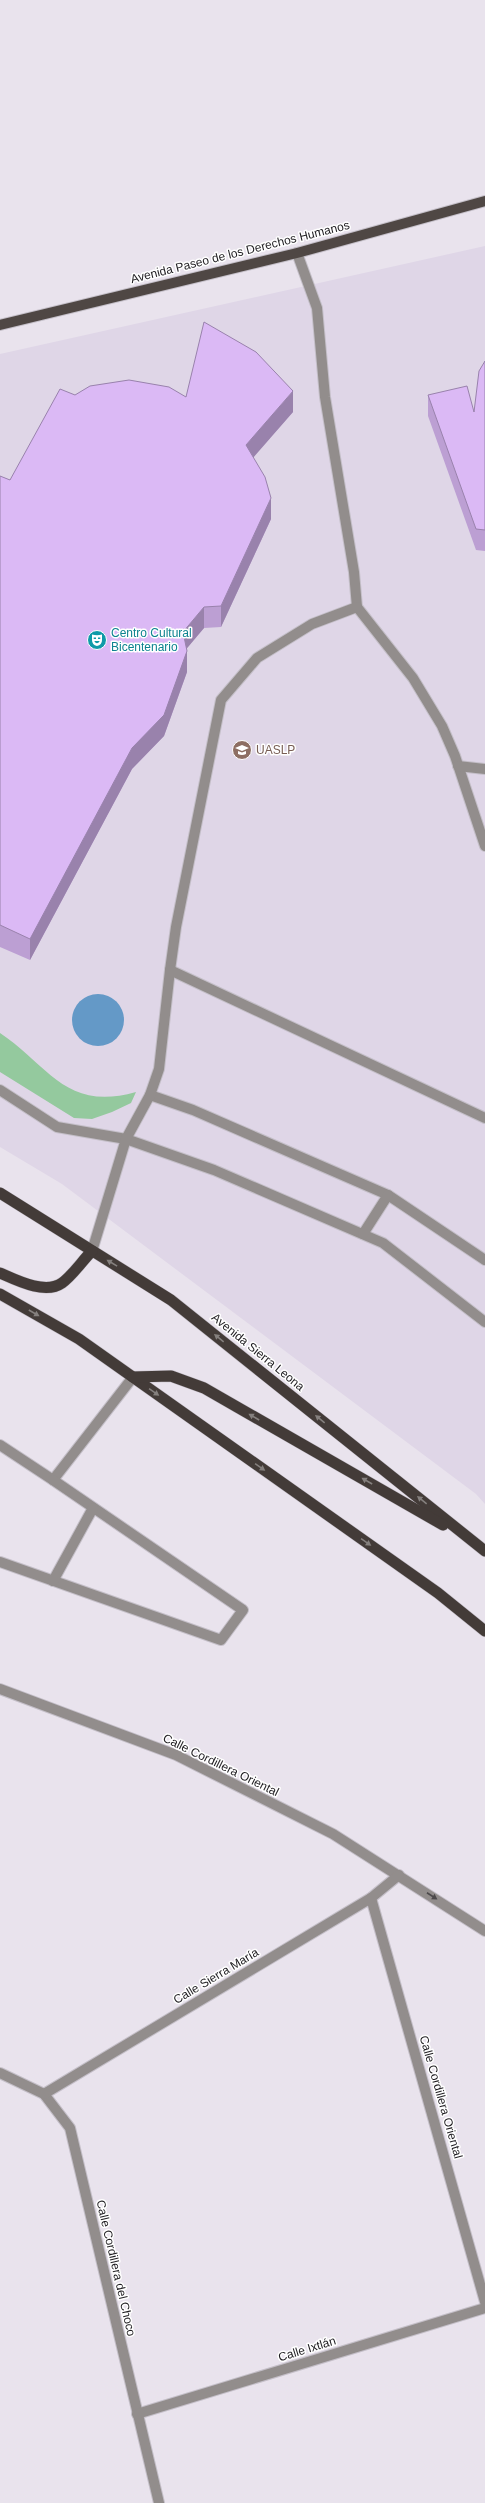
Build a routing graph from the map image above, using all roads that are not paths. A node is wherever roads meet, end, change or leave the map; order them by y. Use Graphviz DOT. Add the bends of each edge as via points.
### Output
graph roads {
  1 [pos="485,201"];
  2 [pos="297,253"];
  3 [pos="0,325"];
  4 [pos="357,607"];
  5 [pos="458,766"];
  6 [pos="485,770"];
  7 [pos="485,846"];
  8 [pos="170,970"];
  9 [pos="0,1090"];
  10 [pos="150,1095"];
  11 [pos="485,1118"];
  12 [pos="126,1138"];
  13 [pos="0,1193"];
  14 [pos="388,1195"];
  15 [pos="363,1234"];
  16 [pos="92,1251"];
  17 [pos="485,1260"];
  18 [pos="0,1273"];
  19 [pos="0,1294"];
  20 [pos="485,1322"];
  21 [pos="133,1377"];
  22 [pos="0,1445"];
  23 [pos="53,1480"];
  24 [pos="93,1508"];
  25 [pos="473,1542"];
  26 [pos="485,1551"];
  27 [pos="0,1562"];
  28 [pos="53,1581"];
  29 [pos="485,1631"];
  30 [pos="0,1689"];
  31 [pos="399,1875"];
  32 [pos="371,1898"];
  33 [pos="485,1930"];
  34 [pos="0,2073"];
  35 [pos="44,2094"];
  36 [pos="485,2302"];
  37 [pos="485,2308"];
  38 [pos="137,2414"];
  39 [pos="159,2503"];
  1 -- 2 [label="main road, Avenida Paseo de los Derechos Humanos"];
  2 -- 3 [label="main road, Avenida Paseo de los Derechos Humanos"];
  2 -- 4 [label="street" via="317,308 325,397 354,572"];
  4 -- 5 [label="street" via="413,678 442,726"];
  4 -- 8 [label="street" via="312,624 258,658 221,700 176,927"];
  5 -- 6 [label="street"];
  5 -- 7 [label="street"];
  8 -- 10 [label="street" via="159,1068"];
  8 -- 11 [label="street"];
  9 -- 12 [label="street" via="57,1128"];
  10 -- 12 [label="street"];
  10 -- 14 [label="street" via="193,1110"];
  12 -- 15 [label="street" via="214,1170"];
  12 -- 16 [label="street"];
  13 -- 16 [label="highway, Avenida Sierra Leona"];
  14 -- 15 [label="street"];
  14 -- 17 [label="street"];
  15 -- 20 [label="street" via="383,1243"];
  16 -- 18 [label="highway" via="61,1283 47,1287 26,1285"];
  25 -- 16 [label="highway, Avenida Sierra Leona, one-way" via="171,1300"];
  19 -- 21 [label="highway, one-way" via="79,1339"];
  21 -- 23 [label="street"];
  25 -- 21 [label="highway, one-way" via="204,1388 171,1376"];
  21 -- 29 [label="highway, one-way" via="438,1593"];
  22 -- 23 [label="street"];
  23 -- 24 [label="street"];
  24 -- 28 [label="street"];
  24 -- 28 [label="street" via="243,1610 222,1640"];
  25 -- 26 [label="highway, Avenida Sierra Leona"];
  27 -- 28 [label="street"];
  30 -- 31 [label="street, Calle Cordillera Oriental" via="176,1755 333,1834"];
  31 -- 32 [label="street, Calle Sierra María"];
  31 -- 33 [label="street, one-way"];
  32 -- 35 [label="street, Calle Sierra María"];
  32 -- 36 [label="street, Calle Cordillera Oriental"];
  34 -- 35 [label="street, Calle Cordillera del Choco"];
  35 -- 38 [label="street, Calle Cordillera del Choco" via="70,2128"];
  37 -- 38 [label="street, Calle Ixtlán"];
  38 -- 39 [label="street, Calle Cordillera del Choco"];
}
